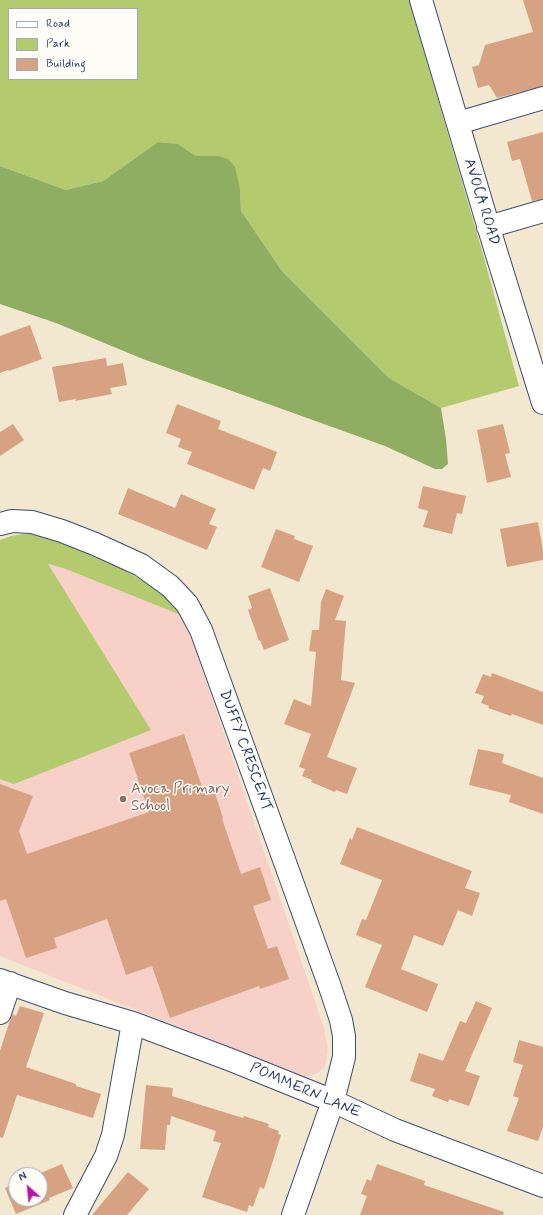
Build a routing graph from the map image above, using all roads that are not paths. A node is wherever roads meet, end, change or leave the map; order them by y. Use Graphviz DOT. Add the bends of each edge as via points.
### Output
graph roads {
  1 [pos="421,0"];
  2 [pos="543,98"];
  3 [pos="458,123"];
  4 [pos="543,211"];
  5 [pos="488,227"];
  6 [pos="543,403"];
  7 [pos="0,524"];
  8 [pos="5,982"];
  9 [pos="0,1013"];
  10 [pos="133,1023"];
  11 [pos="333,1101"];
  12 [pos="543,1186"];
  13 [pos="75,1215"];
  14 [pos="293,1215"];
  1 -- 3 [label="street, AVOCA ROAD"];
  2 -- 3 [label="street"];
  3 -- 5 [label="street, AVOCA ROAD"];
  4 -- 5 [label="street"];
  5 -- 6 [label="street, AVOCA ROAD"];
  7 -- 11 [label="street, DUFFY CRESCENT" via="12,521 32,522 95,544 141,565 170,586 187,604 201,630 341,1020 344,1057"];
  8 -- 9 [label="street"];
  8 -- 10 [label="street, POMMERN LANE"];
  10 -- 11 [label="street, POMMERN LANE"];
  10 -- 13 [label="street" via="113,1134 106,1156"];
  11 -- 12 [label="street, POMMERN LANE" via="395,1130"];
  11 -- 14 [label="street, DUFFY CRESCENT"];
}
